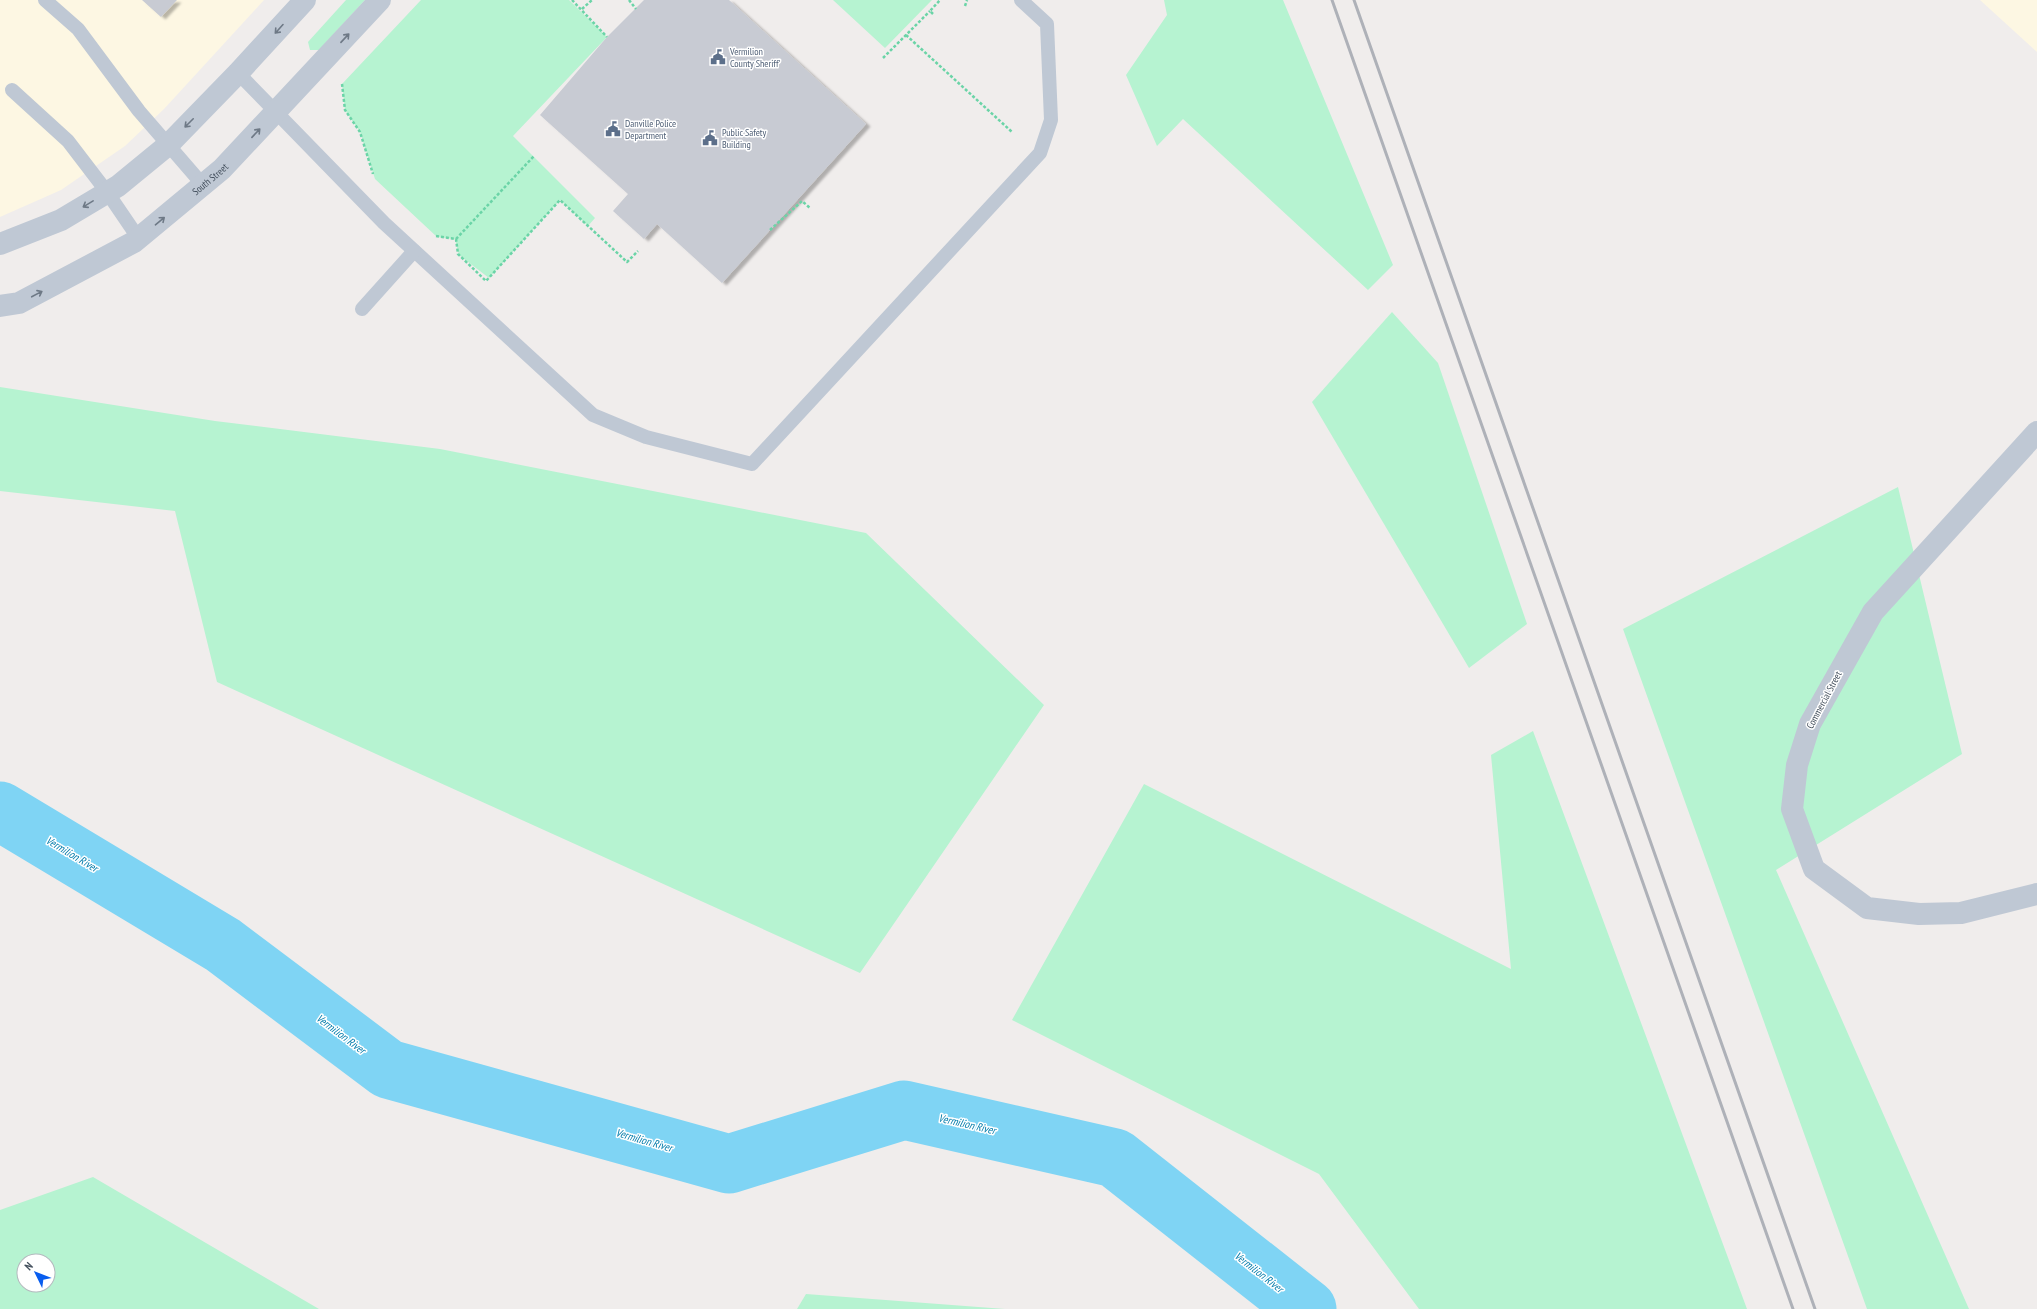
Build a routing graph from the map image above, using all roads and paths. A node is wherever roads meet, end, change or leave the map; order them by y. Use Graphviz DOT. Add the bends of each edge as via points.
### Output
graph roads {
  1 [pos="45,0"];
  2 [pos="305,0"];
  3 [pos="380,0"];
  4 [pos="572,0"];
  5 [pos="592,0"];
  6 [pos="629,0"];
  7 [pos="940,0"];
  8 [pos="967,0"];
  9 [pos="1021,0"];
  10 [pos="965,6"];
  11 [pos="582,9"];
  12 [pos="636,9"];
  13 [pos="930,11"];
  14 [pos="933,14"];
  15 [pos="906,35"];
  16 [pos="607,36"];
  17 [pos="883,58"];
  18 [pos="238,73"];
  19 [pos="342,84"];
  20 [pos="12,90"];
  21 [pos="276,112"];
  22 [pos="1012,132"];
  23 [pos="168,145"];
  24 [pos="534,156"];
  25 [pos="374,178"];
  26 [pos="203,185"];
  27 [pos="107,192"];
  28 [pos="810,208"];
  29 [pos="770,230"];
  30 [pos="431,232"];
  31 [pos="138,239"];
  32 [pos="456,239"];
  33 [pos="0,244"];
  34 [pos="414,251"];
  35 [pos="638,251"];
  36 [pos="0,306"];
  37 [pos="362,309"];
  38 [pos="2037,432"];
  39 [pos="2037,894"];
  1 -- 23 [label="lane" via="78,29 139,111"];
  2 -- 18 [label="street, one-way"];
  21 -- 3 [label="street, South Street, one-way"];
  4 -- 11 [label="path"];
  5 -- 11 [label="path"];
  6 -- 12 [label="path"];
  7 -- 13 [label="path"];
  8 -- 10 [label="path"];
  9 -- 34 [label="lane" via="1047,24 1051,120 1040,153 752,464 646,437 593,415"];
  11 -- 16 [label="path"];
  13 -- 14 [label="path"];
  13 -- 15 [label="path"];
  15 -- 17 [label="path"];
  15 -- 22 [label="path"];
  18 -- 21 [label="lane"];
  18 -- 23 [label="street, one-way"];
  19 -- 25 [label="path" via="345,110 360,132"];
  20 -- 27 [label="lane" via="68,141"];
  26 -- 21 [label="street, South Street, one-way" via="222,169"];
  21 -- 34 [label="lane"];
  23 -- 26 [label="lane"];
  23 -- 27 [label="street"];
  24 -- 32 [label="path"];
  31 -- 26 [label="street, South Street, one-way"];
  27 -- 31 [label="lane"];
  27 -- 33 [label="street, one-way" via="61,220"];
  28 -- 29 [label="path" via="802,201"];
  30 -- 32 [label="path" via="437,237"];
  36 -- 31 [label="street, South Street, one-way" via="19,303"];
  32 -- 35 [label="path" via="458,254 486,281 560,200 627,262"];
  34 -- 37 [label="lane"];
  38 -- 39 [label="street, Commercial Street" via="1873,612 1810,724 1797,765 1792,809 1814,869 1867,908 1919,914 1961,913"];
}
